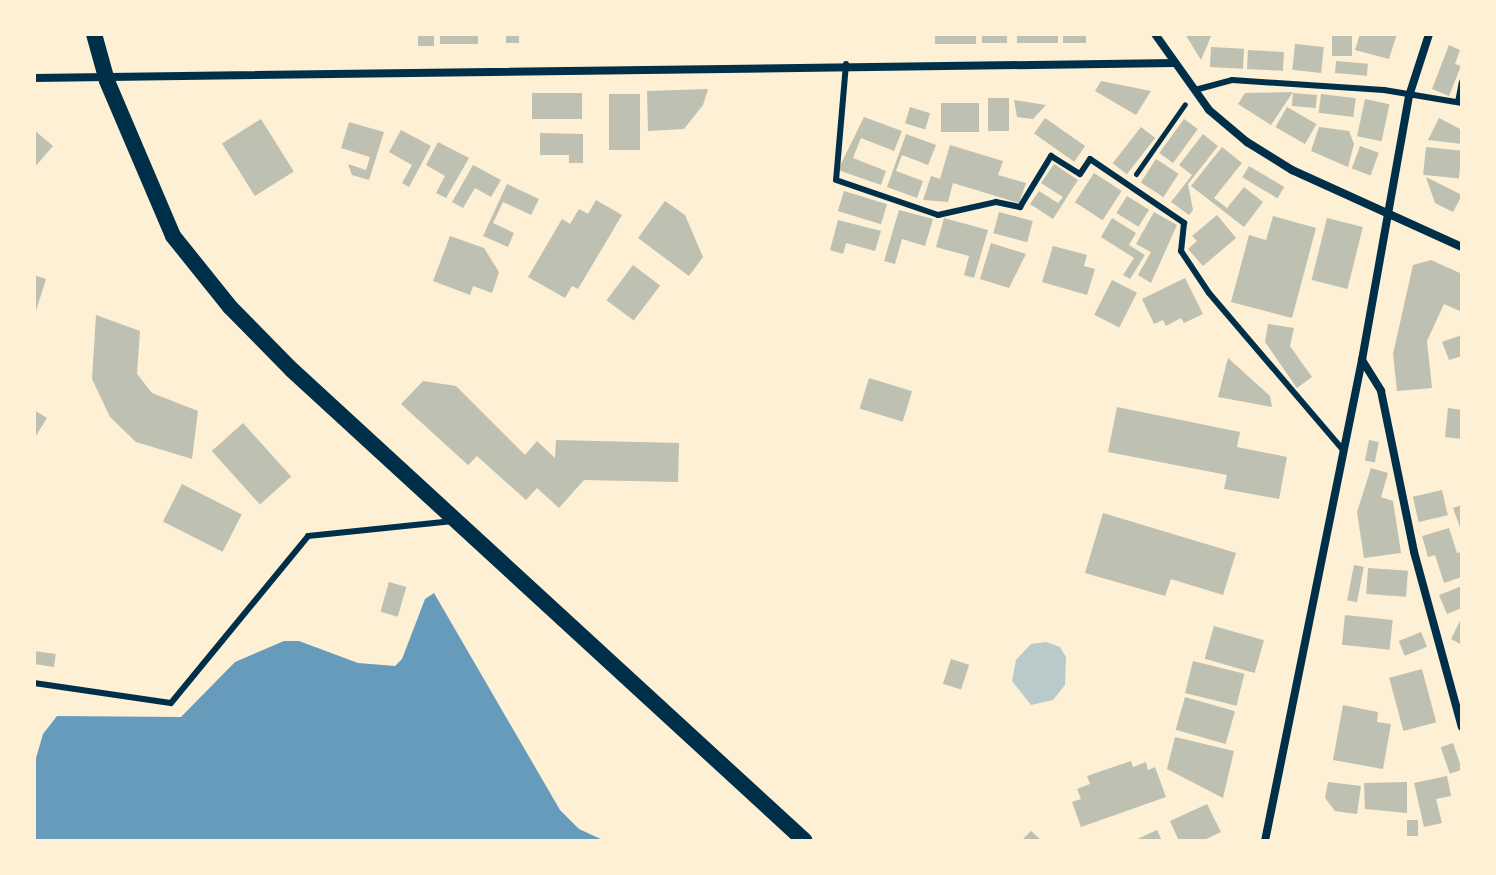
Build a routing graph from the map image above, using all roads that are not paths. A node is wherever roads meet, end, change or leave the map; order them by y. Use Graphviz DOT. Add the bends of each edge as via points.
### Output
graph roads {
  1 [pos="94,34"];
  2 [pos="1155,34"];
  3 [pos="1429,34"];
  4 [pos="1174,63"];
  5 [pos="846,64"];
  6 [pos="34,78"];
  7 [pos="107,81"];
  8 [pos="1462,82"];
  9 [pos="1195,90"];
  10 [pos="1409,96"];
  11 [pos="1460,102"];
  12 [pos="1389,215"];
  13 [pos="1462,247"];
  14 [pos="1362,360"];
  15 [pos="1343,450"];
  16 [pos="455,520"];
  17 [pos="34,683"];
  18 [pos="1460,709"];
  19 [pos="1462,727"];
  20 [pos="805,841"];
  21 [pos="1265,841"];
  1 -- 7 [label="main road"];
  2 -- 4 [label="street"];
  3 -- 10 [label="street"];
  4 -- 5 [label="street"];
  4 -- 9 [label="street"];
  5 -- 7 [label="street"];
  5 -- 15 [label="lane" via="836,180 938,215 996,202 1020,207 1051,156 1080,174 1090,159 1184,223 1181,251 1209,293"];
  6 -- 7 [label="street"];
  7 -- 16 [label="main road" via="173,236 230,307 292,370"];
  8 -- 11 [label="lane"];
  9 -- 10 [label="lane" via="1232,80"];
  9 -- 12 [label="street" via="1209,110 1247,142 1292,170"];
  10 -- 11 [label="lane"];
  10 -- 12 [label="street"];
  12 -- 13 [label="street"];
  12 -- 14 [label="street"];
  14 -- 15 [label="street"];
  14 -- 18 [label="street" via="1381,391 1414,552"];
  15 -- 21 [label="street"];
  16 -- 17 [label="lane" via="308,536 171,703"];
  16 -- 20 [label="main road"];
  18 -- 19 [label="street"];
}
